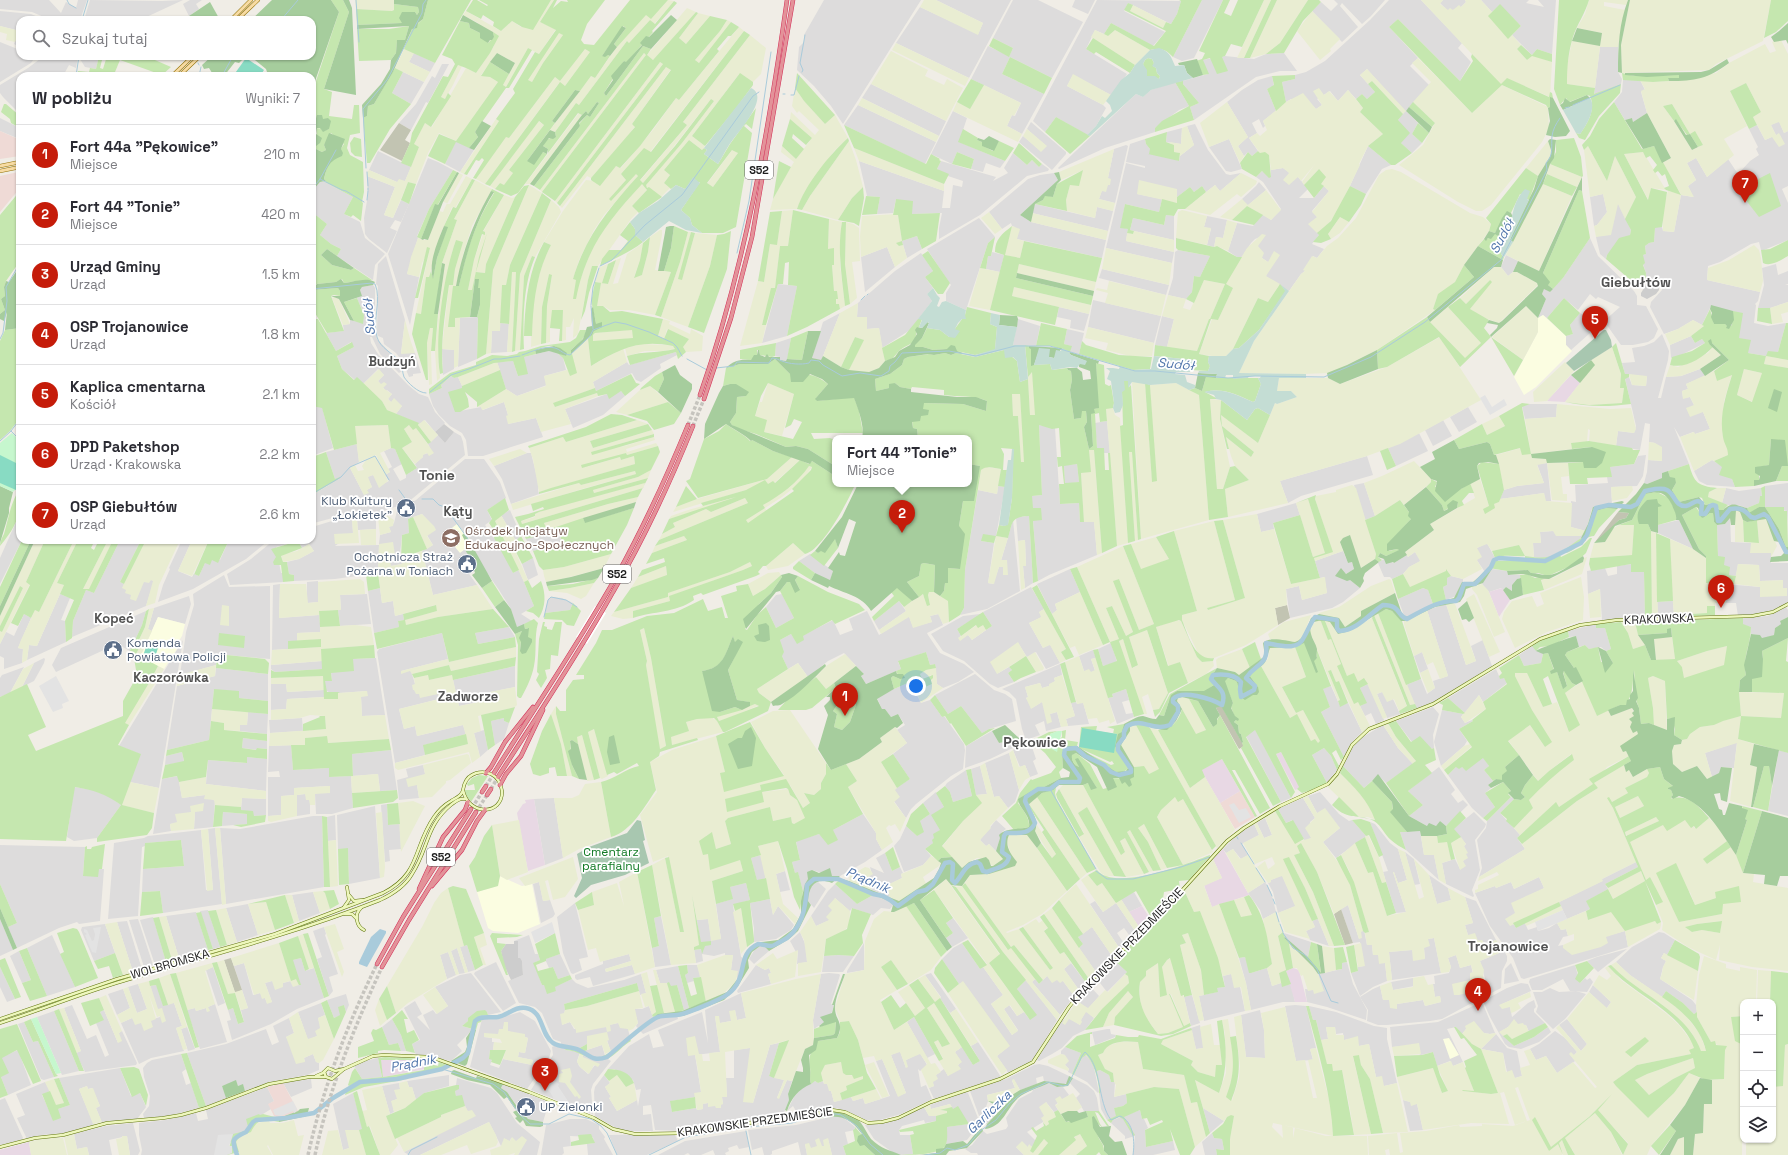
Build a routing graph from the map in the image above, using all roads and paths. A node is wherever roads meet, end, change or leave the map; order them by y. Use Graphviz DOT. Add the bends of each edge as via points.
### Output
graph roads {
  1 [pos="251,0"];
  2 [pos="258,0"];
  3 [pos="787,0"];
  4 [pos="793,0"];
  5 [pos="235,16"];
  6 [pos="241,16"];
  7 [pos="189,60"];
  8 [pos="196,60"];
  9 [pos="176,72"];
  10 [pos="183,72"];
  11 [pos="16,163"];
  12 [pos="0,166"];
  13 [pos="16,168"];
  14 [pos="0,171"];
  15 [pos="700,395"];
  16 [pos="704,399"];
  17 [pos="688,425"];
  18 [pos="693,426"];
  19 [pos="1788,604"];
  20 [pos="1554,633"];
  21 [pos="548,697"];
  22 [pos="540,700"];
  23 [pos="486,772"];
  24 [pos="494,773"];
  25 [pos="498,777"];
  26 [pos="500,785"];
  27 [pos="486,786"];
  28 [pos="491,789"];
  29 [pos="463,790"];
  30 [pos="482,792"];
  31 [pos="487,795"];
  32 [pos="467,801"];
  33 [pos="471,809"];
  34 [pos="485,810"];
  35 [pos="476,812"];
  36 [pos="347,887"];
  37 [pos="349,895"];
  38 [pos="424,896"];
  39 [pos="367,900"];
  40 [pos="411,905"];
  41 [pos="364,906"];
  42 [pos="341,910"];
  43 [pos="336,916"];
  44 [pos="356,918"];
  45 [pos="364,930"];
  46 [pos="377,964"];
  47 [pos="382,967"];
  48 [pos="0,1019"];
  49 [pos="0,1023"];
  50 [pos="344,1069"];
  51 [pos="334,1070"];
  52 [pos="324,1072"];
  53 [pos="314,1076"];
  54 [pos="334,1076"];
  55 [pos="325,1077"];
  56 [pos="0,1147"];
  1 -- 5 [label="main road"];
  2 -- 6 [label="main road"];
  3 -- 15 [label="highway, S52" via="752,208 720,337"];
  4 -- 16 [label="highway, S52" via="757,216 740,287"];
  7 -- 9 [label="main road"];
  8 -- 10 [label="main road"];
  11 -- 12 [label="main road"];
  13 -- 14 [label="main road"];
  17 -- 22 [label="highway, S52" via="652,508 598,608"];
  18 -- 21 [label="highway, S52" via="646,532 603,611"];
  19 -- 20 [label="main road, KRAKOWSKA" via="1773,612 1752,616 1598,622"];
  20 -- 50 [label="main road, KRAKOWSKIE PRZEDMIEŚCIE" via="1436,703 1368,730 1351,746 1337,774 1328,784 1283,804 1232,836 1146,930 1092,979 1069,1007 1033,1062 1000,1079 931,1102 898,1118 877,1123 866,1122 833,1110 798,1118 769,1120 692,1133 635,1134 613,1129 594,1118 447,1062 426,1057 380,1055 364,1059"];
  21 -- 25 [label="highway, S52"];
  21 -- 26 [label="highway" via="524,751"];
  22 -- 23 [label="highway" via="511,734"];
  22 -- 24 [label="highway, S52"];
  23 -- 26 [label="main road" via="496,778"];
  23 -- 29 [label="main road" via="470,776"];
  26 -- 34 [label="main road" via="500,801"];
  27 -- 30 [label="highway"];
  28 -- 31 [label="highway"];
  29 -- 32 [label="main road"];
  29 -- 39 [label="main road, WOLBROMSKA" via="462,794 446,804 435,816 410,870 394,887"];
  32 -- 34 [label="main road" via="475,808"];
  32 -- 40 [label="highway" via="465,810 443,837"];
  32 -- 41 [label="main road, WOLBROMSKA" via="456,801 437,819 414,872 395,892"];
  33 -- 40 [label="highway, S52"];
  34 -- 38 [label="highway" via="462,850"];
  35 -- 38 [label="highway, S52"];
  36 -- 37 [label="main road"];
  37 -- 39 [label="main road" via="354,900"];
  37 -- 42 [label="main road" via="348,902"];
  38 -- 47 [label="highway, S52"];
  39 -- 42 [label="main road, WOLBROMSKA"];
  40 -- 46 [label="highway, S52"];
  41 -- 43 [label="main road, WOLBROMSKA"];
  41 -- 44 [label="main road" via="358,911"];
  42 -- 48 [label="main road, WOLBROMSKA" via="275,934 117,979"];
  43 -- 44 [label="main road" via="350,913"];
  43 -- 49 [label="main road, WOLBROMSKA" via="252,945 122,982"];
  44 -- 45 [label="main road"];
  50 -- 51 [label="main road"];
  50 -- 54 [label="main road"];
  51 -- 52 [label="main road" via="328,1068"];
  51 -- 54 [label="main road"];
  52 -- 53 [label="main road"];
  52 -- 55 [label="main road"];
  53 -- 55 [label="main road"];
  53 -- 56 [label="main road" via="269,1084 180,1115 108,1123"];
  54 -- 55 [label="main road" via="330,1079"];
}
